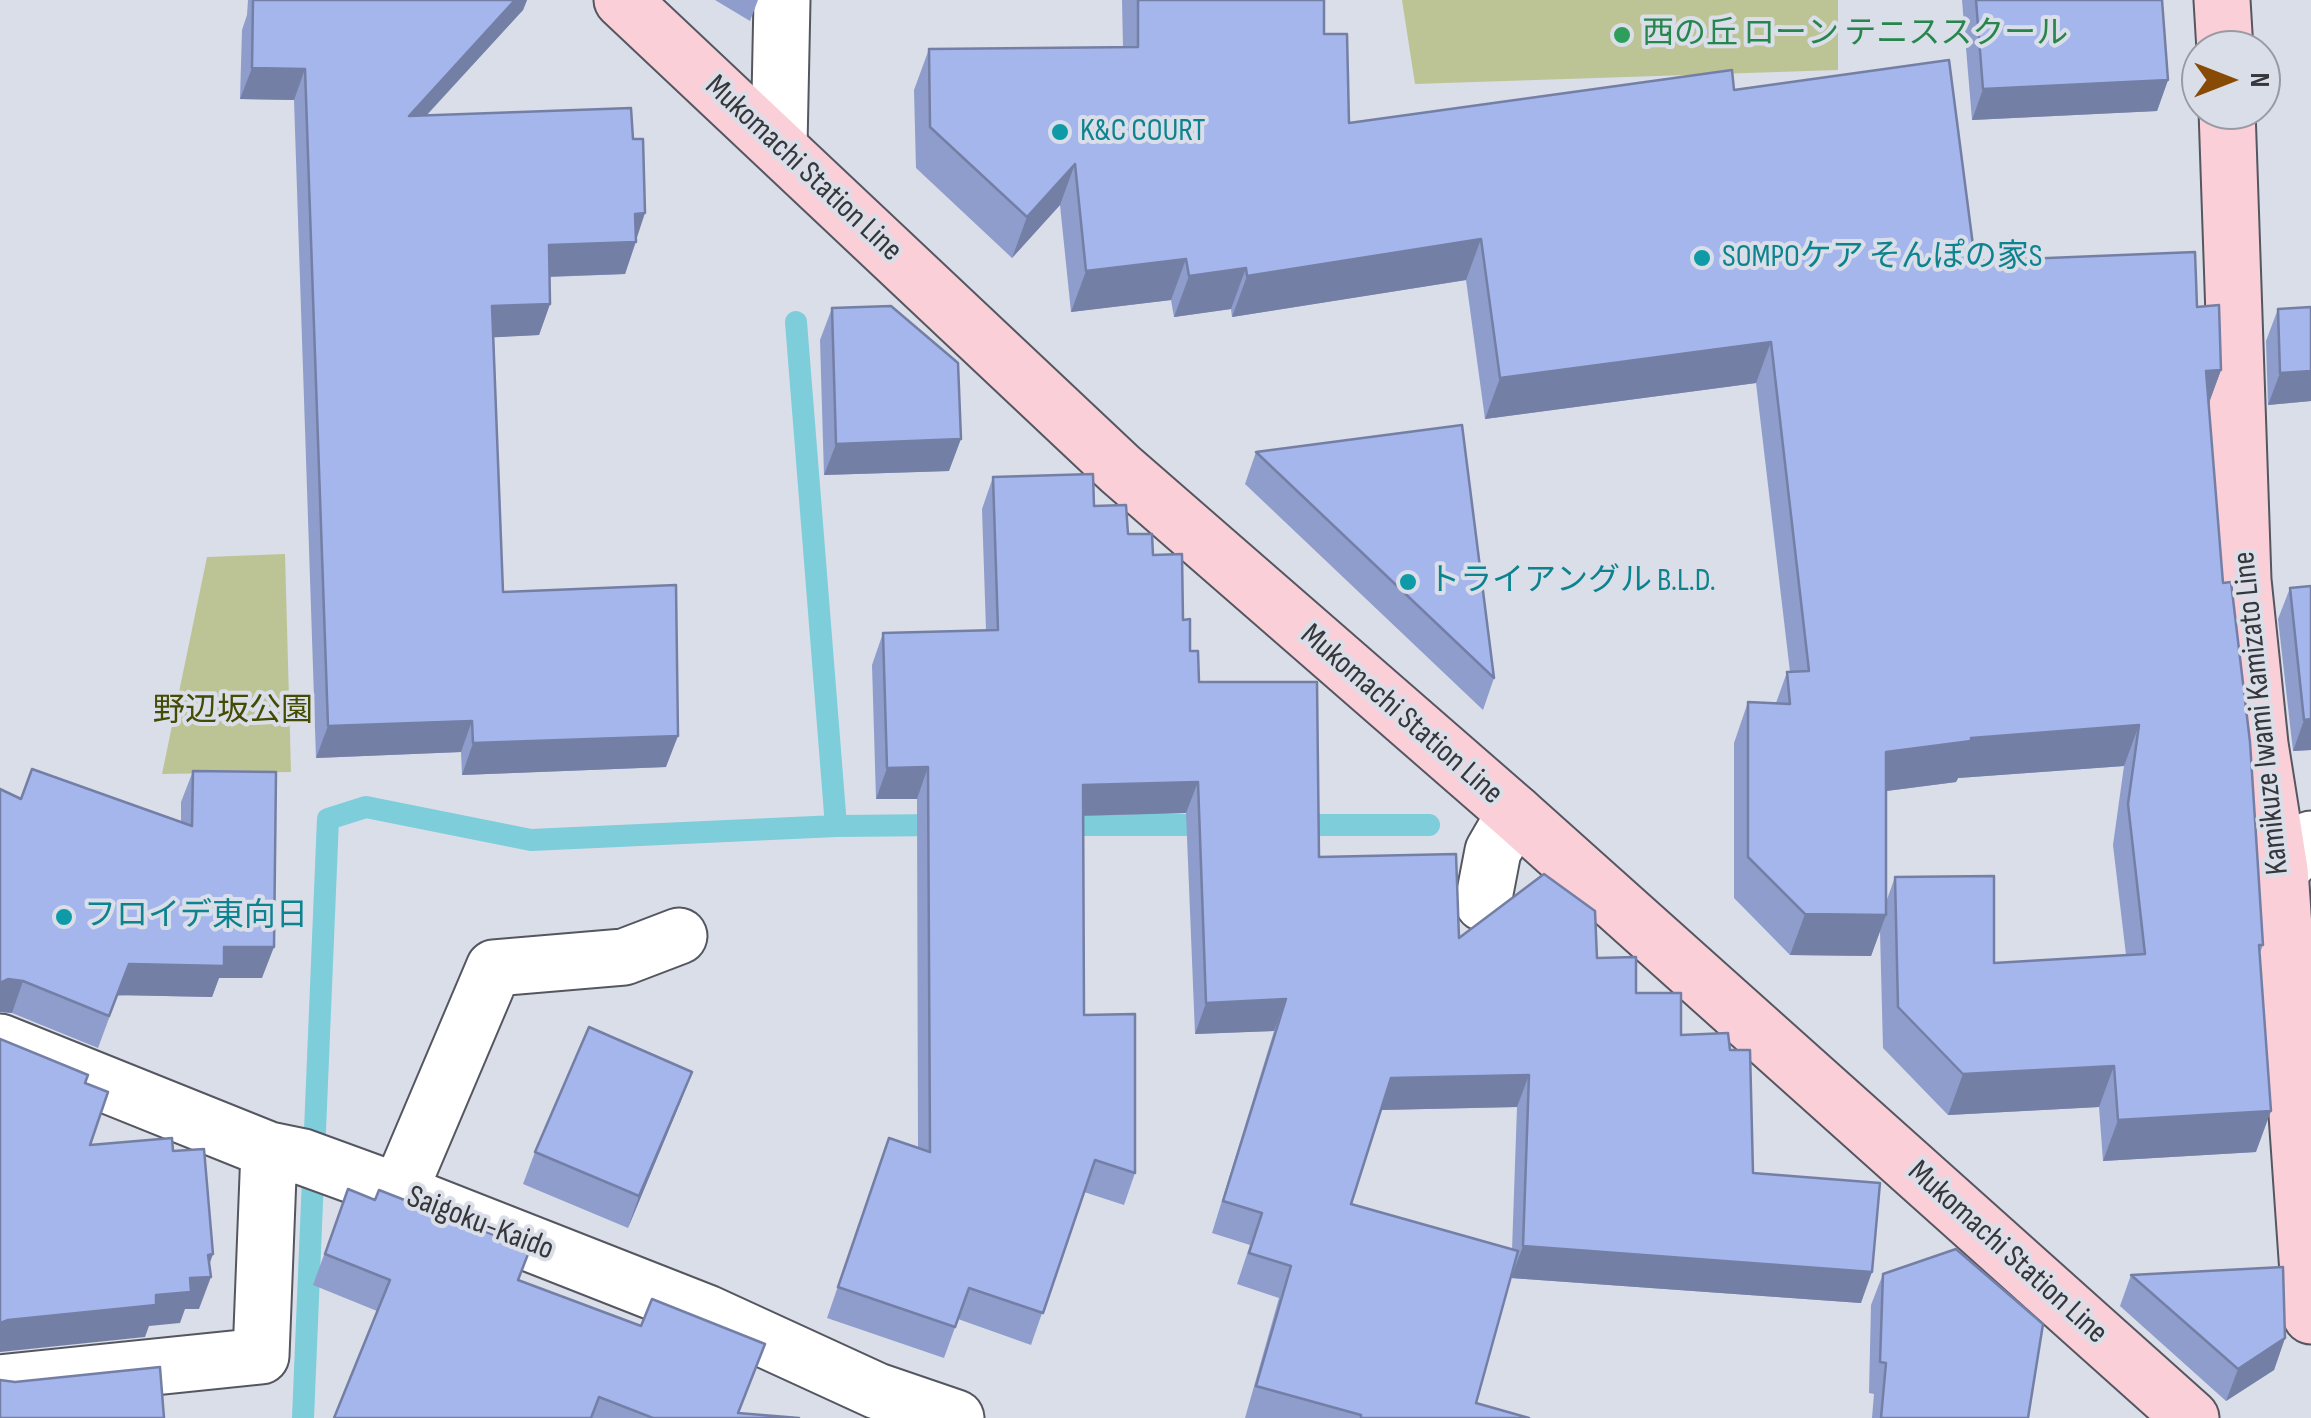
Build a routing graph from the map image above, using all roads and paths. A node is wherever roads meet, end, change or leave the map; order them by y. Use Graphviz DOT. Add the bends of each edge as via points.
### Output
graph roads {
  1 [pos="622,0"];
  2 [pos="782,0"];
  3 [pos="2222,0"];
  4 [pos="2223,30"];
  5 [pos="2228,130"];
  6 [pos="779,146"];
  7 [pos="1515,813"];
  8 [pos="2296,854"];
  9 [pos="1483,903"];
  10 [pos="679,936"];
  11 [pos="0,1042"];
  12 [pos="269,1150"];
  13 [pos="398,1192"];
  14 [pos="2311,1316"];
  15 [pos="0,1383"];
  16 [pos="876,1405"];
  17 [pos="956,1418"];
  18 [pos="2192,1418"];
  1 -- 6 [label="main road, Mukomachi Station Line"];
  2 -- 6 [label="street"];
  3 -- 4 [label="main road"];
  5 -- 8 [label="main road, Kamikuze Iwami Kamizato Line" via="2243,580 2260,744"];
  6 -- 7 [label="main road, Mukomachi Station Line" via="1120,469"];
  7 -- 9 [label="street" via="1493,851"];
  7 -- 18 [label="main road, Mukomachi Station Line"];
  8 -- 14 [label="main road, Kamikuze Iwami Kamizato Line"];
  10 -- 13 [label="street" via="624,957 494,968"];
  11 -- 12 [label="street, Saigoku-Kaido"];
  12 -- 13 [label="street, Saigoku-Kaido"];
  12 -- 15 [label="street" via="261,1356"];
  13 -- 16 [label="street, Saigoku-Kaido" via="707,1313"];
  16 -- 17 [label="street, Saigoku-Kaido"];
}
